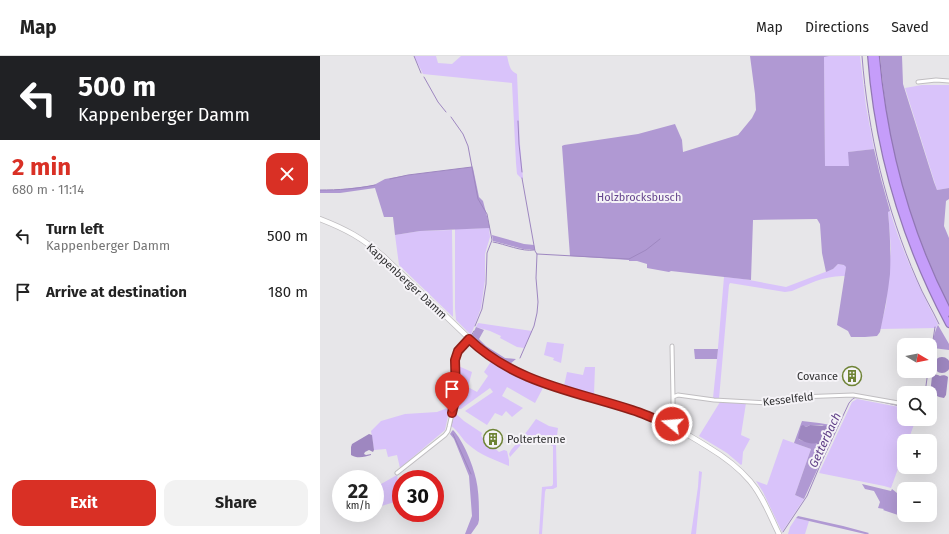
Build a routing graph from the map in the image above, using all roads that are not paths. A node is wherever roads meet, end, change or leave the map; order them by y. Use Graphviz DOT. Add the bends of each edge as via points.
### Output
graph roads {
  1 [pos="871,56"];
  2 [pos="876,56"];
  3 [pos="949,81"];
  4 [pos="918,82"];
  5 [pos="320,219"];
  6 [pos="949,313"];
  7 [pos="949,324"];
  8 [pos="469,339"];
  9 [pos="672,346"];
  10 [pos="673,397"];
  11 [pos="897,403"];
  12 [pos="671,426"];
  13 [pos="401,470"];
  14 [pos="779,534"];
  1 -- 7 [label="highway" via="881,136 891,180 911,242"];
  2 -- 6 [label="highway" via="883,115 896,178 917,244"];
  3 -- 4 [label="street"];
  5 -- 8 [label="main road, Kappenberger Damm" via="349,231 374,248"];
  8 -- 12 [label="main road, Kappenberger Damm" via="492,358 533,379 651,417"];
  8 -- 13 [label="street" via="458,351 455,360 456,396 448,431"];
  9 -- 10 [label="street"];
  10 -- 11 [label="street, Kesselfeld" via="678,395 714,400 778,403 798,397 851,395"];
  10 -- 12 [label="street"];
  12 -- 14 [label="main road, Kappenberger Damm" via="716,452 751,482"];
}
